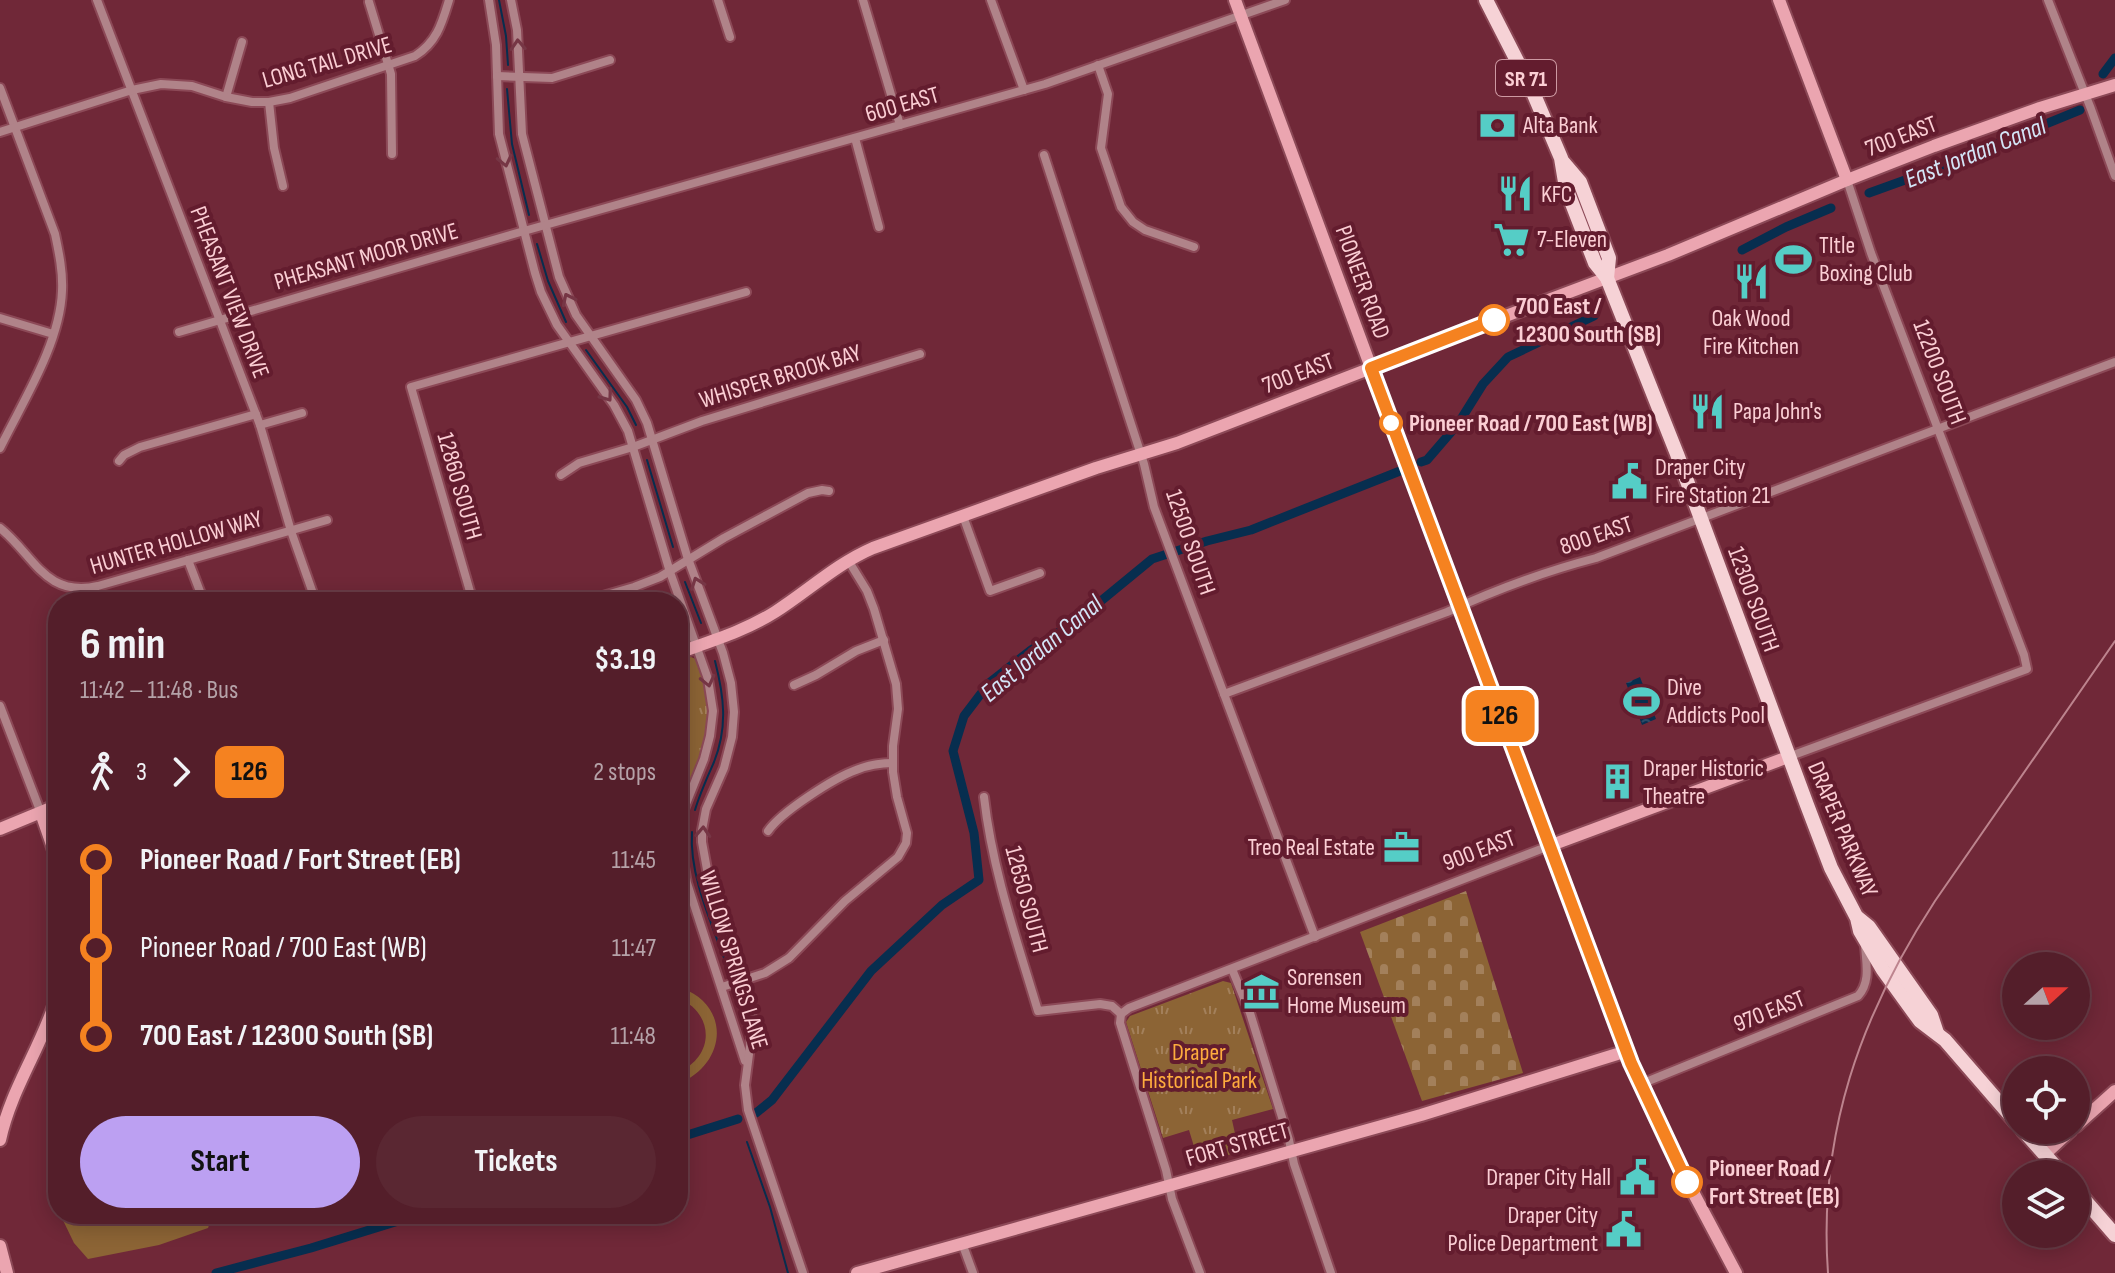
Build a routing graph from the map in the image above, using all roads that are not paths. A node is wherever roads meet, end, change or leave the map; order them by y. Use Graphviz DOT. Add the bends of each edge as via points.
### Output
graph roads {
  1 [pos="97,0"];
  2 [pos="449,0"];
  3 [pos="489,0"];
  4 [pos="511,0"];
  5 [pos="718,0"];
  6 [pos="863,0"];
  7 [pos="991,0"];
  8 [pos="1235,0"];
  9 [pos="1285,0"];
  10 [pos="1779,0"];
  11 [pos="2048,0"];
  12 [pos="1484,1"];
  13 [pos="369,2"];
  14 [pos="1241,16"];
  15 [pos="730,37"];
  16 [pos="242,42"];
  17 [pos="610,60"];
  18 [pos="1098,65"];
  19 [pos="389,66"];
  20 [pos="497,76"];
  21 [pos="518,77"];
  22 [pos="2115,85"];
  23 [pos="0,88"];
  24 [pos="132,90"];
  25 [pos="1024,90"];
  26 [pos="2085,95"];
  27 [pos="226,97"];
  28 [pos="269,102"];
  29 [pos="900,125"];
  30 [pos="15,128"];
  31 [pos="0,132"];
  32 [pos="855,138"];
  33 [pos="392,154"];
  34 [pos="1044,155"];
  35 [pos="2115,176"];
  36 [pos="1847,180"];
  37 [pos="283,186"];
  38 [pos="545,225"];
  39 [pos="879,227"];
  40 [pos="524,231"];
  41 [pos="1194,247"];
  42 [pos="1607,278"];
  43 [pos="746,292"];
  44 [pos="0,318"];
  45 [pos="220,320"];
  46 [pos="179,332"];
  47 [pos="53,334"];
  48 [pos="589,335"];
  49 [pos="567,342"];
  50 [pos="920,354"];
  51 [pos="2115,362"];
  52 [pos="1371,368"];
  53 [pos="302,413"];
  54 [pos="256,414"];
  55 [pos="260,425"];
  56 [pos="1938,429"];
  57 [pos="653,440"];
  58 [pos="633,447"];
  59 [pos="0,448"];
  60 [pos="1141,455"];
  61 [pos="119,461"];
  62 [pos="561,475"];
  63 [pos="829,491"];
  64 [pos="963,516"];
  65 [pos="1701,518"];
  66 [pos="327,520"];
  67 [pos="0,528"];
  68 [pos="291,531"];
  69 [pos="188,560"];
  70 [pos="689,560"];
  71 [pos="848,560"];
  72 [pos="670,572"];
  73 [pos="1040,573"];
  74 [pos="81,589"];
  75 [pos="82,592"];
  76 [pos="200,592"];
  77 [pos="312,592"];
  78 [pos="469,592"];
  79 [pos="617,592"];
  80 [pos="677,592"];
  81 [pos="1459,607"];
  82 [pos="688,621"];
  83 [pos="718,639"];
  84 [pos="884,640"];
  85 [pos="697,646"];
  86 [pos="688,649"];
  87 [pos="2027,669"];
  88 [pos="794,685"];
  89 [pos="1224,694"];
  90 [pos="0,706"];
  91 [pos="1788,757"];
  92 [pos="893,763"];
  93 [pos="984,797"];
  94 [pos="688,799"];
  95 [pos="48,810"];
  96 [pos="41,813"];
  97 [pos="0,829"];
  98 [pos="768,831"];
  99 [pos="48,833"];
  100 [pos="1549,846"];
  101 [pos="688,886"];
  102 [pos="1857,918"];
  103 [pos="1315,937"];
  104 [pos="1865,940"];
  105 [pos="1232,969"];
  106 [pos="744,981"];
  107 [pos="722,987"];
  108 [pos="1121,1014"];
  109 [pos="48,1021"];
  110 [pos="1937,1033"];
  111 [pos="1627,1051"];
  112 [pos="746,1070"];
  113 [pos="1641,1084"];
  114 [pos="2115,1091"];
  115 [pos="2002,1106"];
  116 [pos="2090,1113"];
  117 [pos="0,1140"];
  118 [pos="2036,1144"];
  119 [pos="2056,1144"];
  120 [pos="1291,1152"];
  121 [pos="2045,1154"];
  122 [pos="2050,1160"];
  123 [pos="1169,1186"];
  124 [pos="2090,1206"];
  125 [pos="2115,1235"];
  126 [pos="962,1243"];
  127 [pos="0,1246"];
  128 [pos="7,1273"];
  129 [pos="803,1273"];
  130 [pos="857,1273"];
  131 [pos="973,1273"];
  132 [pos="1200,1273"];
  133 [pos="1331,1273"];
  134 [pos="1736,1273"];
  1 -- 24 [label="street, PHEASANT VIEW DRIVE"];
  2 -- 19 [label="street, LONG TAIL DRIVE" via="431,43"];
  3 -- 20 [label="street, WILLOW SPRINGS LANE"];
  21 -- 4 [label="street, WILLOW SPRINGS LANE, one-way"];
  5 -- 15 [label="street"];
  6 -- 29 [label="street"];
  7 -- 25 [label="street"];
  8 -- 14 [label="street, PIONEER ROAD"];
  9 -- 14 [label="street, 600 EAST"];
  10 -- 36 [label="street, 12200 SOUTH"];
  11 -- 26 [label="street"];
  12 -- 42 [label="main road, 12300 SOUTH / SR 71" via="1561,158 1580,182 1609,258"];
  13 -- 19 [label="street"];
  14 -- 18 [label="street, 600 EAST"];
  14 -- 52 [label="street, PIONEER ROAD"];
  16 -- 27 [label="street"];
  17 -- 21 [label="street" via="557,77"];
  18 -- 25 [label="street, 600 EAST"];
  18 -- 41 [label="street" via="1108,94 1101,148 1121,207 1145,230"];
  19 -- 28 [label="street, LONG TAIL DRIVE"];
  19 -- 33 [label="street"];
  20 -- 21 [label="street"];
  20 -- 40 [label="street, WILLOW SPRINGS LANE, one-way" via="499,134"];
  21 -- 38 [label="street, WILLOW SPRINGS LANE" via="522,134"];
  22 -- 26 [label="street, 700 EAST"];
  23 -- 30 [label="street"];
  24 -- 27 [label="street, LONG TAIL DRIVE" via="180,84"];
  24 -- 30 [label="street, LONG TAIL DRIVE"];
  24 -- 45 [label="street, PHEASANT VIEW DRIVE"];
  25 -- 29 [label="street, 600 EAST"];
  26 -- 35 [label="street"];
  26 -- 36 [label="street, 700 EAST"];
  27 -- 28 [label="street, LONG TAIL DRIVE"];
  28 -- 37 [label="street"];
  29 -- 32 [label="street, 600 EAST"];
  30 -- 31 [label="street, LONG TAIL DRIVE"];
  30 -- 47 [label="street" via="59,254 62,291"];
  32 -- 38 [label="street, 600 EAST"];
  32 -- 39 [label="street"];
  34 -- 60 [label="street, 12500 SOUTH"];
  36 -- 42 [label="street, 700 EAST"];
  36 -- 56 [label="street, 12200 SOUTH"];
  38 -- 40 [label="street, 600 EAST"];
  48 -- 38 [label="street, WILLOW SPRINGS LANE, one-way" via="563,288"];
  40 -- 45 [label="street, PHEASANT MOOR DRIVE"];
  40 -- 49 [label="street, WILLOW SPRINGS LANE" via="541,292"];
  42 -- 52 [label="street, 700 EAST"];
  42 -- 65 [label="main road, 12300 SOUTH"];
  43 -- 48 [label="street"];
  44 -- 47 [label="street"];
  45 -- 46 [label="street, PHEASANT MOOR DRIVE"];
  45 -- 54 [label="street, PHEASANT VIEW DRIVE"];
  47 -- 59 [label="street"];
  48 -- 49 [label="street"];
  48 -- 57 [label="street, WILLOW SPRINGS LANE" via="636,400"];
  49 -- 58 [label="street, WILLOW SPRINGS LANE, one-way" via="614,405"];
  49 -- 78 [label="street, 12860 SOUTH" via="411,387"];
  50 -- 57 [label="street, WHISPER BROOK BAY"];
  51 -- 56 [label="street, 800 EAST"];
  52 -- 60 [label="street, 700 EAST"];
  52 -- 81 [label="street, PIONEER ROAD"];
  53 -- 55 [label="street"];
  54 -- 55 [label="street, PHEASANT VIEW DRIVE"];
  54 -- 61 [label="street" via="140,447"];
  55 -- 68 [label="street, PHEASANT VIEW DRIVE"];
  56 -- 65 [label="street, 800 EAST"];
  56 -- 87 [label="street, 12200 SOUTH"];
  57 -- 58 [label="street, WHISPER BROOK BAY"];
  57 -- 70 [label="street, WILLOW SPRINGS LANE"];
  58 -- 62 [label="street, WHISPER BROOK BAY" via="579,463"];
  58 -- 72 [label="street, WILLOW SPRINGS LANE"];
  60 -- 64 [label="street, 700 EAST"];
  60 -- 89 [label="street, 12500 SOUTH" via="1154,507"];
  63 -- 70 [label="street" via="808,493"];
  64 -- 71 [label="street, 700 EAST"];
  64 -- 73 [label="street" via="990,591"];
  65 -- 81 [label="street, 800 EAST"];
  65 -- 91 [label="main road, 12300 SOUTH"];
  66 -- 68 [label="street, HUNTER HOLLOW WAY"];
  67 -- 74 [label="street, HUNTER HOLLOW WAY" via="54,582"];
  68 -- 69 [label="street, HUNTER HOLLOW WAY"];
  68 -- 77 [label="street, PHEASANT VIEW DRIVE"];
  69 -- 74 [label="street, HUNTER HOLLOW WAY"];
  69 -- 76 [label="street"];
  70 -- 72 [label="street"];
  83 -- 70 [label="street, WILLOW SPRINGS LANE, one-way"];
  71 -- 83 [label="street, 700 EAST" via="773,613"];
  71 -- 84 [label="street" via="871,600"];
  72 -- 79 [label="street"];
  72 -- 80 [label="street, WILLOW SPRINGS LANE"];
  74 -- 75 [label="street"];
  81 -- 89 [label="street, 800 EAST"];
  81 -- 100 [label="street, PIONEER ROAD"];
  82 -- 85 [label="street, WILLOW SPRINGS LANE"];
  83 -- 85 [label="street, 700 EAST"];
  106 -- 83 [label="street, WILLOW SPRINGS LANE, one-way" via="702,842 706,809 727,759 734,724 731,683"];
  84 -- 88 [label="street"];
  84 -- 92 [label="street" via="898,699"];
  85 -- 86 [label="street, 700 EAST"];
  85 -- 94 [label="street, WILLOW SPRINGS LANE, one-way" via="710,689 712,724"];
  87 -- 91 [label="street, 900 EAST"];
  89 -- 103 [label="street, 12500 SOUTH"];
  90 -- 96 [label="street"];
  91 -- 100 [label="street, 900 EAST"];
  91 -- 102 [label="main road, DRAPER PARKWAY" via="1831,868"];
  92 -- 98 [label="street" via="846,774"];
  92 -- 106 [label="street" via="907,833 902,853 789,958"];
  93 -- 108 [label="street, 12650 SOUTH" via="998,870 1038,1011 1100,1004"];
  95 -- 96 [label="street"];
  96 -- 97 [label="street"];
  96 -- 99 [label="street"];
  100 -- 103 [label="street, 900 EAST"];
  100 -- 111 [label="street, PIONEER ROAD"];
  101 -- 107 [label="street, WILLOW SPRINGS LANE, one-way"];
  102 -- 104 [label="main road, DRAPER PARKWAY"];
  102 -- 110 [label="main road, DRAPER PARKWAY" via="1869,927 1931,1015"];
  103 -- 105 [label="street, 900 EAST"];
  104 -- 110 [label="main road, DRAPER PARKWAY" via="1909,1009"];
  104 -- 113 [label="street, 970 EAST" via="1866,981 1861,994"];
  105 -- 108 [label="street, 900 EAST"];
  105 -- 120 [label="street"];
  106 -- 107 [label="street"];
  106 -- 112 [label="street, WILLOW SPRINGS LANE" via="752,1019"];
  107 -- 112 [label="street, WILLOW SPRINGS LANE"];
  108 -- 123 [label="street"];
  109 -- 117 [label="street" via="14,1093"];
  110 -- 115 [label="main road, DRAPER PARKWAY"];
  111 -- 113 [label="street, PIONEER ROAD"];
  111 -- 120 [label="street, FORT STREET"];
  112 -- 129 [label="street, WILLOW SPRINGS LANE" via="748,1110"];
  113 -- 134 [label="street, PIONEER ROAD"];
  114 -- 116 [label="street"];
  118 -- 121 [label="main road"];
  119 -- 121 [label="street"];
  120 -- 123 [label="street, FORT STREET"];
  120 -- 133 [label="street"];
  121 -- 122 [label="main road"];
  123 -- 126 [label="street, FORT STREET"];
  123 -- 132 [label="street"];
  124 -- 125 [label="main road"];
  126 -- 130 [label="street, FORT STREET"];
  126 -- 131 [label="street"];
  127 -- 128 [label="street"];
}
